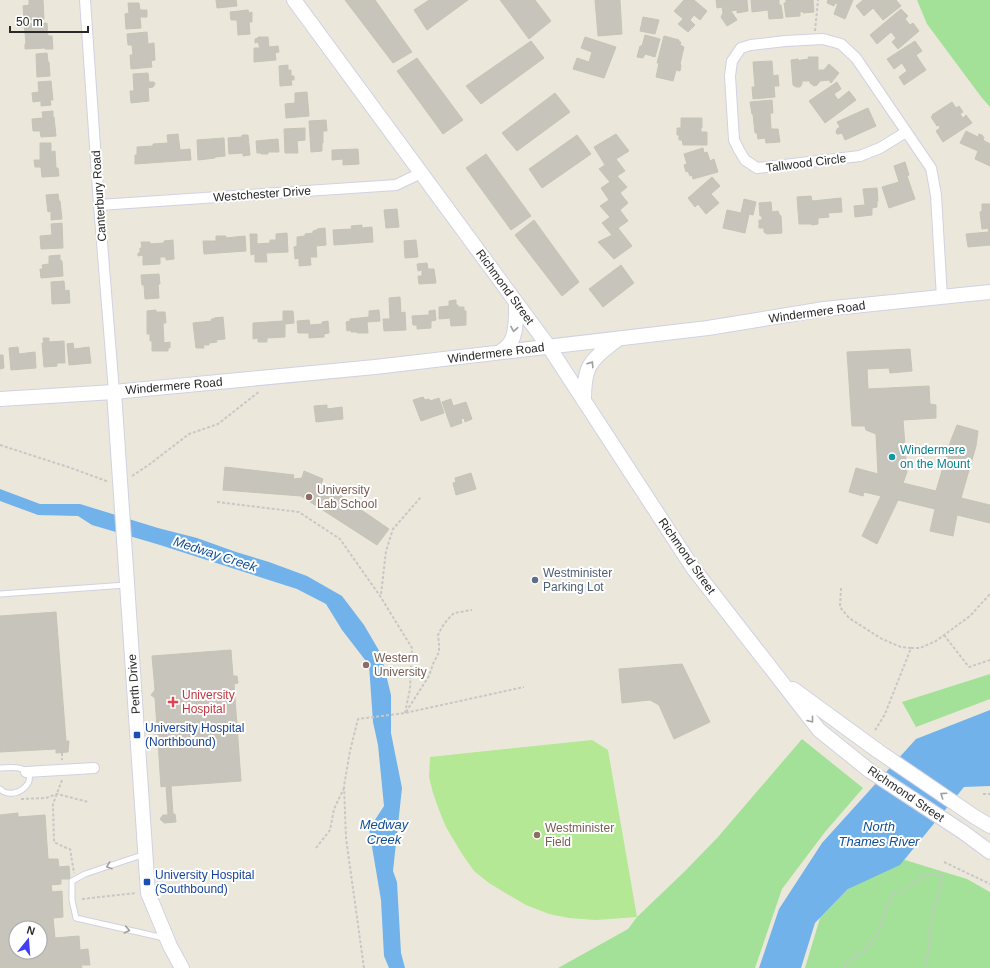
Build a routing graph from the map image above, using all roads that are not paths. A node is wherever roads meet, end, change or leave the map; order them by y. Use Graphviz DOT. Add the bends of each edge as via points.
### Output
graph roads {
  1 [pos="85,0"];
  2 [pos="294,0"];
  3 [pos="906,132"];
  4 [pos="421,173"];
  5 [pos="99,205"];
  6 [pos="990,292"];
  7 [pos="942,298"];
  8 [pos="516,302"];
  9 [pos="619,339"];
  10 [pos="549,347"];
  11 [pos="500,352"];
  12 [pos="114,392"];
  13 [pos="0,399"];
  14 [pos="584,401"];
  15 [pos="127,585"];
  16 [pos="0,594"];
  17 [pos="778,678"];
  18 [pos="0,768"];
  19 [pos="94,768"];
  20 [pos="26,772"];
  21 [pos="0,789"];
  22 [pos="990,826"];
  23 [pos="990,852"];
  24 [pos="146,853"];
  25 [pos="167,938"];
  26 [pos="182,968"];
  1 -- 5 [label="street, Canterbury Road"];
  2 -- 4 [label="main road, Richmond Street"];
  3 -- 3 [label="street, Tallwood Circle" via="856,58 841,44 823,38 751,45 742,48 732,61 730,76 734,140 745,160 758,168 860,156 880,148"];
  3 -- 7 [label="street, Tallwood Circle" via="931,168 936,195"];
  4 -- 5 [label="street, Westchester Drive" via="396,185"];
  4 -- 8 [label="main road, Richmond Street"];
  5 -- 12 [label="street, Canterbury Road"];
  6 -- 7 [label="main road, Windermere Road"];
  7 -- 9 [label="main road, Windermere Road" via="824,309 708,328"];
  8 -- 10 [label="main road, Richmond Street"];
  8 -- 11 [label="main road, one-way" via="512,338"];
  9 -- 10 [label="main road, Windermere Road"];
  14 -- 9 [label="main road, one-way" via="588,368 593,360"];
  10 -- 11 [label="main road, Windermere Road"];
  10 -- 14 [label="main road, Richmond Street"];
  11 -- 12 [label="main road, Windermere Road" via="375,367"];
  12 -- 13 [label="main road, Windermere Road"];
  12 -- 15 [label="main road, Perth Drive"];
  14 -- 17 [label="main road, Richmond Street" via="693,568"];
  15 -- 16 [label="lane"];
  15 -- 24 [label="main road, Perth Drive"];
  22 -- 17 [label="main road, Richmond Street, one-way, bridge" via="878,752"];
  17 -- 23 [label="main road, Richmond Street, one-way, bridge" via="819,730 870,771"];
  18 -- 20 [label="lane" via="17,768"];
  19 -- 20 [label="street"];
  20 -- 21 [label="lane" via="29,781 22,791 5,793"];
  24 -- 25 [label="main road, Perth Drive" via="148,893"];
  24 -- 25 [label="lane, one-way" via="72,881 72,900 76,918"];
  25 -- 26 [label="main road, Perth Drive"];
}
